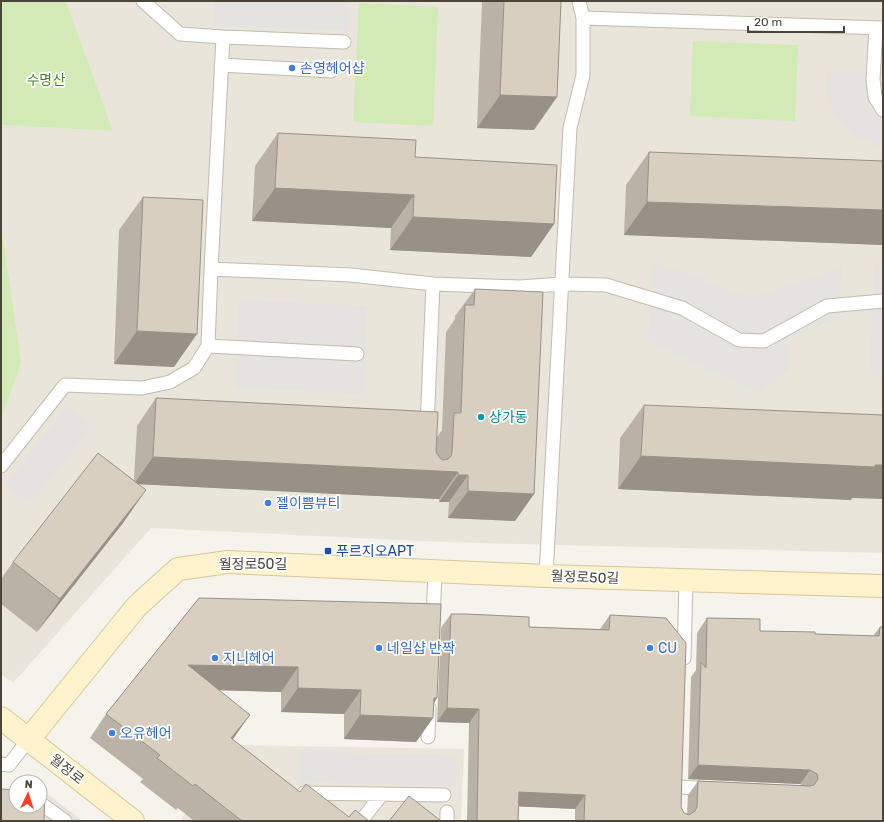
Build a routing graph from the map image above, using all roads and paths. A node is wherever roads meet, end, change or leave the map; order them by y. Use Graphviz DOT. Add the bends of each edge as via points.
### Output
graph roads {
  1 [pos="143,1"];
  2 [pos="579,1"];
  3 [pos="583,18"];
  4 [pos="880,28"];
  5 [pos="222,37"];
  6 [pos="344,42"];
  7 [pos="221,66"];
  8 [pos="331,71"];
  9 [pos="883,110"];
  10 [pos="211,269"];
  11 [pos="433,284"];
  12 [pos="562,284"];
  13 [pos="883,301"];
  14 [pos="208,346"];
  15 [pos="357,354"];
  16 [pos="426,440"];
  17 [pos="1,466"];
  18 [pos="436,571"];
  19 [pos="546,576"];
  20 [pos="686,580"];
  21 [pos="883,586"];
  22 [pos="433,634"];
  23 [pos="684,668"];
  24 [pos="430,698"];
  25 [pos="1,718"];
  26 [pos="428,737"];
  27 [pos="29,739"];
  28 [pos="1,764"];
  29 [pos="681,772"];
  30 [pos="680,788"];
  31 [pos="725,789"];
  32 [pos="304,793"];
  33 [pos="382,794"];
  34 [pos="444,796"];
  35 [pos="680,801"];
  36 [pos="48,809"];
  37 [pos="65,821"];
  38 [pos="133,821"];
  39 [pos="361,821"];
  1 -- 5 [label="lane" via="180,34"];
  2 -- 3 [label="lane"];
  3 -- 4 [label="lane"];
  3 -- 12 [label="lane" via="583,75 570,128"];
  4 -- 9 [label="lane" via="873,79 875,97"];
  5 -- 6 [label="lane"];
  5 -- 7 [label="lane"];
  7 -- 8 [label="lane"];
  7 -- 10 [label="lane"];
  10 -- 11 [label="lane" via="351,275"];
  10 -- 14 [label="lane"];
  11 -- 12 [label="lane" via="520,287"];
  11 -- 16 [label="lane"];
  12 -- 13 [label="lane" via="606,285 682,308 739,340 764,340 827,306"];
  12 -- 19 [label="lane"];
  14 -- 15 [label="lane"];
  14 -- 17 [label="lane" via="194,368 170,382 142,388 65,385"];
  18 -- 19 [label="street, 월정로50길"];
  18 -- 22 [label="lane"];
  18 -- 27 [label="street, 월정로50길" via="228,562 178,569 137,606"];
  19 -- 20 [label="street, 월정로50길"];
  20 -- 21 [label="street, 월정로50길"];
  20 -- 23 [label="lane"];
  24 -- 26 [label="lane"];
  25 -- 27 [label="street, 월정로"];
  27 -- 28 [label="lane" via="9,764"];
  27 -- 38 [label="street, 월정로"];
  29 -- 30 [label="lane"];
  30 -- 31 [label="lane"];
  30 -- 35 [label="lane"];
  32 -- 33 [label="lane"];
  33 -- 34 [label="lane"];
  33 -- 39 [label="lane"];
  36 -- 37 [label="lane"];
}
